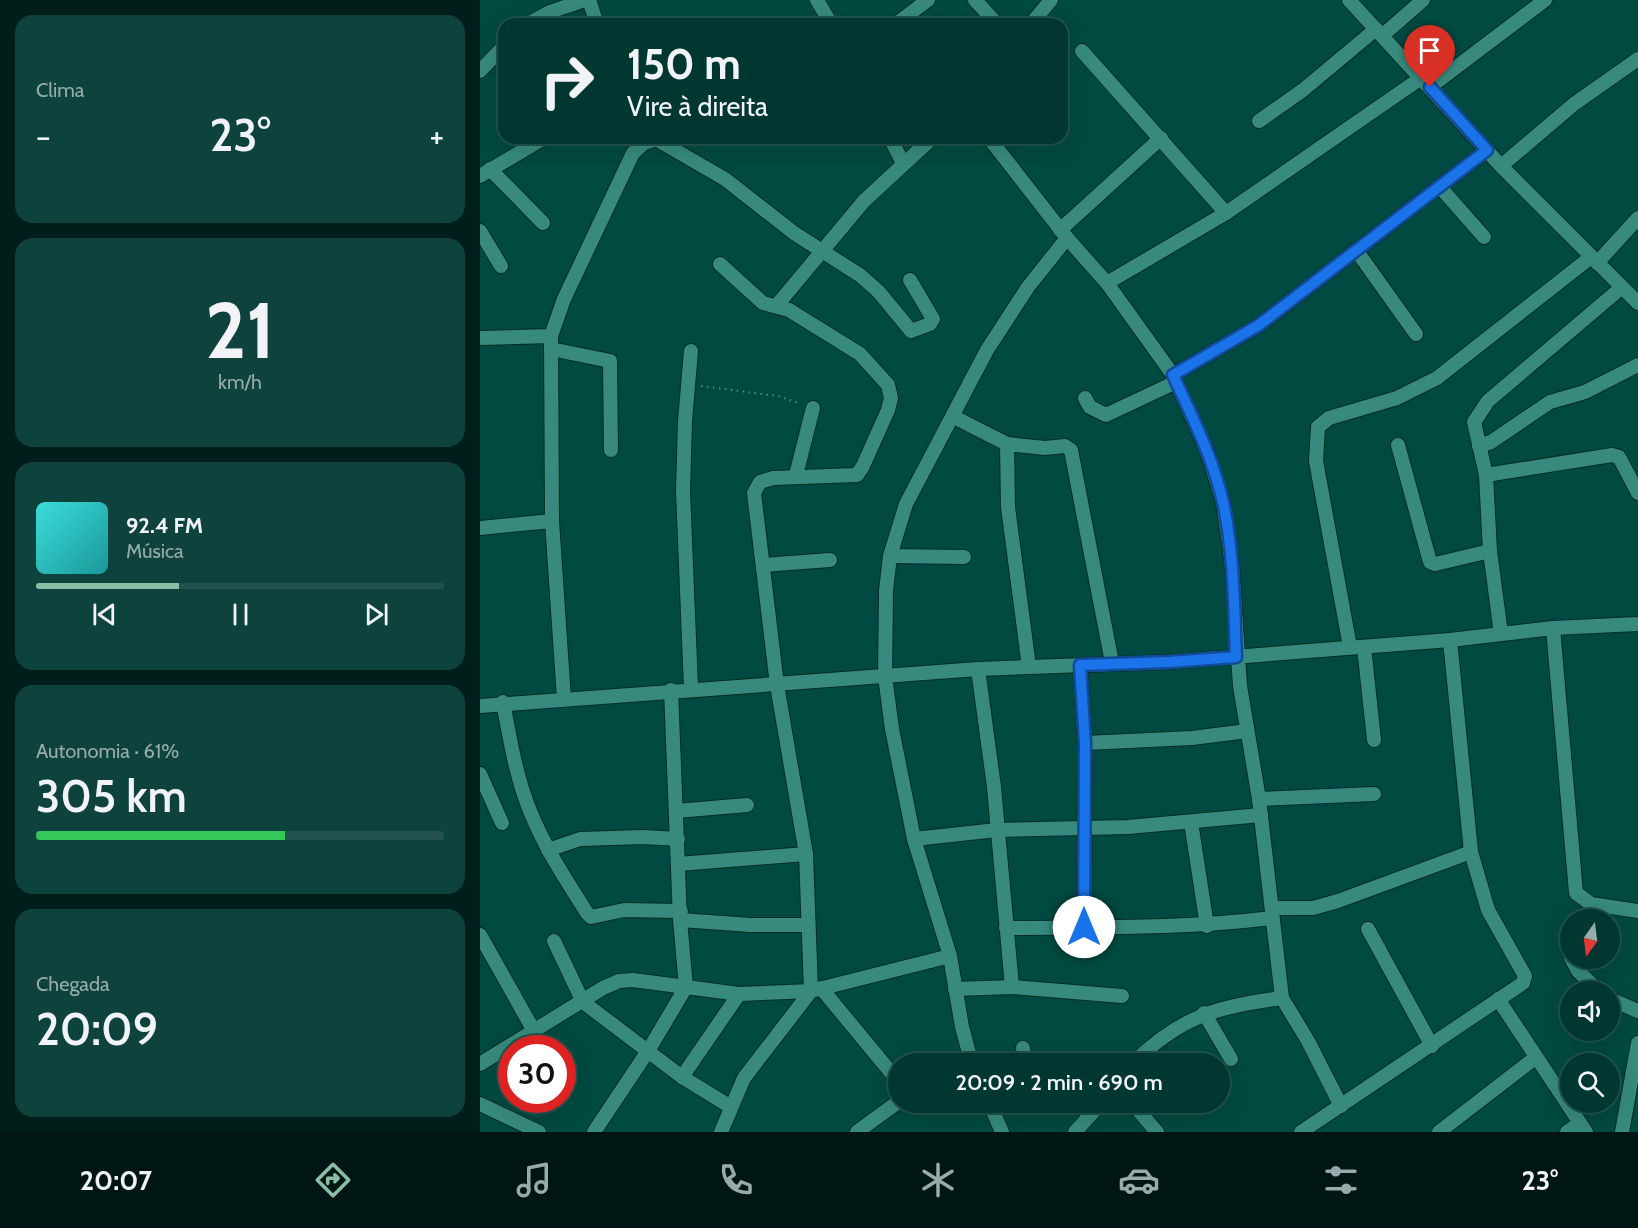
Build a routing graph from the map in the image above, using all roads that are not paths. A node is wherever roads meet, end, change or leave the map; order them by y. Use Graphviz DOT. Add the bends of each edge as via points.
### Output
graph roads {
  1 [pos="587,0"];
  2 [pos="818,0"];
  3 [pos="928,0"];
  4 [pos="975,0"];
  5 [pos="1051,0"];
  6 [pos="1349,0"];
  7 [pos="1423,0"];
  8 [pos="1545,0"];
  9 [pos="539,18"];
  10 [pos="594,18"];
  11 [pos="828,18"];
  12 [pos="904,18"];
  13 [pos="992,18"];
  14 [pos="1036,18"];
  15 [pos="1380,32"];
  16 [pos="1082,51"];
  17 [pos="498,52"];
  18 [pos="1638,59"];
  19 [pos="480,71"];
  20 [pos="1425,82"];
  21 [pos="1259,121"];
  22 [pos="1161,138"];
  23 [pos="534,144"];
  24 [pos="643,144"];
  25 [pos="666,144"];
  26 [pos="893,144"];
  27 [pos="925,144"];
  28 [pos="994,144"];
  29 [pos="1487,150"];
  30 [pos="903,163"];
  31 [pos="1501,166"];
  32 [pos="485,173"];
  33 [pos="1440,187"];
  34 [pos="1226,213"];
  35 [pos="1638,218"];
  36 [pos="543,223"];
  37 [pos="480,231"];
  38 [pos="1064,234"];
  39 [pos="1484,237"];
  40 [pos="820,250"];
  41 [pos="1356,250"];
  42 [pos="1594,260"];
  43 [pos="720,264"];
  44 [pos="501,266"];
  45 [pos="910,280"];
  46 [pos="1107,283"];
  47 [pos="1621,288"];
  48 [pos="1638,303"];
  49 [pos="777,305"];
  50 [pos="1416,334"];
  51 [pos="480,338"];
  52 [pos="551,343"];
  53 [pos="691,351"];
  54 [pos="1638,366"];
  55 [pos="1175,378"];
  56 [pos="1085,398"];
  57 [pos="813,408"];
  58 [pos="954,417"];
  59 [pos="1007,444"];
  60 [pos="1398,445"];
  61 [pos="1479,446"];
  62 [pos="611,450"];
  63 [pos="796,475"];
  64 [pos="1486,475"];
  65 [pos="1638,493"];
  66 [pos="552,521"];
  67 [pos="480,528"];
  68 [pos="1490,551"];
  69 [pos="890,556"];
  70 [pos="964,557"];
  71 [pos="830,560"];
  72 [pos="763,565"];
  73 [pos="1638,624"];
  74 [pos="1553,628"];
  75 [pos="1501,634"];
  76 [pos="1450,640"];
  77 [pos="1357,647"];
  78 [pos="1236,657"];
  79 [pos="1112,663"];
  80 [pos="1080,665"];
  81 [pos="1029,667"];
  82 [pos="978,669"];
  83 [pos="885,676"];
  84 [pos="777,685"];
  85 [pos="691,688"];
  86 [pos="671,690"];
  87 [pos="564,699"];
  88 [pos="503,702"];
  89 [pos="480,706"];
  90 [pos="1247,731"];
  91 [pos="1374,740"];
  92 [pos="1085,743"];
  93 [pos="480,774"];
  94 [pos="1374,794"];
  95 [pos="1259,799"];
  96 [pos="747,806"];
  97 [pos="676,811"];
  98 [pos="1261,815"];
  99 [pos="1191,822"];
  100 [pos="502,823"];
  101 [pos="997,830"];
  102 [pos="1084,830"];
  103 [pos="678,839"];
  104 [pos="914,839"];
  105 [pos="548,850"];
  106 [pos="1471,852"];
  107 [pos="807,854"];
  108 [pos="678,864"];
  109 [pos="1638,911"];
  110 [pos="1272,913"];
  111 [pos="680,915"];
  112 [pos="808,925"];
  113 [pos="1207,926"];
  114 [pos="1006,927"];
  115 [pos="1084,927"];
  116 [pos="1368,929"];
  117 [pos="480,935"];
  118 [pos="554,941"];
  119 [pos="950,956"];
  120 [pos="1577,969"];
  121 [pos="1588,981"];
  122 [pos="686,987"];
  123 [pos="1011,987"];
  124 [pos="955,989"];
  125 [pos="816,990"];
  126 [pos="739,994"];
  127 [pos="1122,996"];
  128 [pos="1282,998"];
  129 [pos="1498,999"];
  130 [pos="583,1002"];
  131 [pos="1620,1003"];
  132 [pos="1638,1011"];
  133 [pos="1204,1013"];
  134 [pos="534,1031"];
  135 [pos="1638,1043"];
  136 [pos="1432,1046"];
  137 [pos="1023,1048"];
  138 [pos="648,1051"];
  139 [pos="965,1053"];
  140 [pos="1024,1053"];
  141 [pos="1145,1053"];
  142 [pos="1535,1058"];
  143 [pos="1231,1059"];
  144 [pos="480,1064"];
  145 [pos="888,1070"];
  146 [pos="682,1077"];
  147 [pos="480,1104"];
  148 [pos="1341,1106"];
  149 [pos="731,1107"];
  150 [pos="888,1110"];
  151 [pos="994,1113"];
  152 [pos="1092,1113"];
  153 [pos="1141,1113"];
  154 [pos="1583,1128"];
  155 [pos="539,1132"];
  156 [pos="594,1132"];
  157 [pos="721,1132"];
  158 [pos="858,1132"];
  159 [pos="1002,1132"];
  160 [pos="1075,1132"];
  161 [pos="1157,1132"];
  162 [pos="1301,1132"];
  163 [pos="1439,1132"];
  164 [pos="1567,1132"];
  165 [pos="1622,1132"];
  1 -- 9 [label="street"];
  1 -- 10 [label="street"];
  2 -- 11 [label="street"];
  3 -- 12 [label="street"];
  4 -- 13 [label="street"];
  5 -- 14 [label="street"];
  6 -- 15 [label="street"];
  7 -- 15 [label="street"];
  8 -- 20 [label="street"];
  15 -- 20 [label="street"];
  15 -- 21 [label="street"];
  16 -- 22 [label="street"];
  17 -- 19 [label="street"];
  18 -- 31 [label="street" via="1574,104"];
  20 -- 29 [label="street"];
  20 -- 34 [label="street"];
  22 -- 34 [label="street"];
  22 -- 38 [label="street"];
  23 -- 32 [label="street"];
  24 -- 52 [label="street" via="633,153 564,299"];
  25 -- 40 [label="street" via="725,179"];
  26 -- 30 [label="street"];
  27 -- 30 [label="street"];
  28 -- 38 [label="street"];
  29 -- 31 [label="street"];
  29 -- 33 [label="street"];
  30 -- 40 [label="street"];
  31 -- 42 [label="street"];
  32 -- 36 [label="street"];
  33 -- 39 [label="street"];
  33 -- 41 [label="street"];
  34 -- 46 [label="street"];
  35 -- 42 [label="street"];
  37 -- 44 [label="street"];
  38 -- 46 [label="street"];
  38 -- 58 [label="street" via="993,341"];
  40 -- 45 [label="street" via="879,292 911,331 933,319"];
  40 -- 49 [label="street"];
  41 -- 50 [label="street"];
  41 -- 55 [label="street" via="1259,325"];
  42 -- 47 [label="street"];
  42 -- 77 [label="street" via="1437,378 1397,398 1329,418 1318,427 1316,461"];
  43 -- 49 [label="street" via="763,303"];
  46 -- 55 [label="street"];
  47 -- 48 [label="street"];
  47 -- 61 [label="street" via="1488,400 1474,422"];
  49 -- 63 [label="street" via="860,354 888,385 891,398 857,475"];
  51 -- 52 [label="street"];
  52 -- 62 [label="street" via="611,363"];
  52 -- 66 [label="street"];
  53 -- 85 [label="street" via="683,491"];
  54 -- 61 [label="street" via="1585,392 1550,402"];
  55 -- 56 [label="street" via="1106,415 1090,407"];
  55 -- 78 [label="street" via="1207,451 1223,502 1232,565"];
  57 -- 63 [label="street"];
  58 -- 59 [label="street"];
  58 -- 69 [label="street" via="906,504"];
  59 -- 79 [label="street" via="1065,446 1071,450"];
  59 -- 81 [label="street" via="1008,507"];
  60 -- 68 [label="street" via="1432,564"];
  61 -- 64 [label="street"];
  63 -- 72 [label="street" via="773,478 756,486 754,500"];
  64 -- 65 [label="street" via="1612,455 1619,457"];
  64 -- 68 [label="street"];
  66 -- 67 [label="street"];
  66 -- 87 [label="street"];
  68 -- 75 [label="street"];
  69 -- 70 [label="street"];
  69 -- 83 [label="street"];
  71 -- 72 [label="street"];
  72 -- 84 [label="street"];
  73 -- 74 [label="street"];
  74 -- 75 [label="street"];
  74 -- 109 [label="street" via="1576,893 1591,904"];
  75 -- 76 [label="street"];
  76 -- 77 [label="street"];
  76 -- 106 [label="street"];
  77 -- 78 [label="street"];
  77 -- 91 [label="street"];
  78 -- 79 [label="street"];
  78 -- 90 [label="street"];
  79 -- 80 [label="street"];
  80 -- 81 [label="street"];
  80 -- 92 [label="street"];
  81 -- 82 [label="street"];
  82 -- 83 [label="street"];
  82 -- 101 [label="street"];
  83 -- 84 [label="street"];
  83 -- 104 [label="street"];
  84 -- 85 [label="street"];
  84 -- 107 [label="street"];
  85 -- 86 [label="street"];
  86 -- 87 [label="street"];
  86 -- 97 [label="street"];
  87 -- 88 [label="street"];
  88 -- 89 [label="street"];
  88 -- 105 [label="street" via="529,810"];
  90 -- 92 [label="street" via="1181,739"];
  90 -- 95 [label="street"];
  92 -- 102 [label="street"];
  93 -- 100 [label="street"];
  94 -- 95 [label="street"];
  95 -- 98 [label="street"];
  96 -- 97 [label="street"];
  97 -- 103 [label="street"];
  98 -- 99 [label="street"];
  98 -- 110 [label="street"];
  99 -- 102 [label="street"];
  99 -- 113 [label="street"];
  101 -- 102 [label="street"];
  101 -- 104 [label="street"];
  101 -- 114 [label="street"];
  102 -- 115 [label="street"];
  103 -- 105 [label="street" via="580,839"];
  103 -- 108 [label="street"];
  104 -- 119 [label="street"];
  105 -- 111 [label="street" via="591,917 624,910"];
  106 -- 110 [label="street" via="1338,901"];
  106 -- 129 [label="street" via="1488,910 1525,976 1523,983"];
  107 -- 108 [label="street"];
  107 -- 112 [label="street"];
  108 -- 111 [label="street"];
  110 -- 113 [label="street"];
  110 -- 128 [label="street"];
  111 -- 112 [label="street" via="750,926"];
  111 -- 122 [label="street"];
  112 -- 125 [label="street"];
  113 -- 115 [label="street"];
  114 -- 115 [label="street"];
  114 -- 123 [label="street"];
  116 -- 136 [label="street"];
  117 -- 134 [label="street"];
  118 -- 130 [label="street"];
  119 -- 124 [label="street"];
  119 -- 125 [label="street"];
  120 -- 121 [label="street"];
  122 -- 126 [label="street"];
  122 -- 130 [label="street" via="619,981"];
  122 -- 138 [label="street"];
  123 -- 124 [label="street"];
  123 -- 127 [label="street"];
  124 -- 139 [label="street"];
  125 -- 126 [label="street"];
  125 -- 145 [label="street"];
  125 -- 149 [label="street" via="744,1078"];
  126 -- 146 [label="street"];
  128 -- 133 [label="street"];
  128 -- 148 [label="street"];
  129 -- 136 [label="street"];
  129 -- 142 [label="street"];
  130 -- 134 [label="street"];
  130 -- 138 [label="street"];
  131 -- 132 [label="street"];
  133 -- 141 [label="street" via="1178,1026"];
  133 -- 143 [label="street"];
  134 -- 144 [label="street"];
  135 -- 165 [label="street"];
  136 -- 148 [label="street"];
  137 -- 140 [label="street"];
  138 -- 146 [label="street"];
  138 -- 156 [label="street"];
  142 -- 154 [label="street"];
  142 -- 163 [label="street"];
  146 -- 149 [label="street"];
  147 -- 155 [label="street"];
  148 -- 162 [label="street"];
  149 -- 157 [label="street"];
  150 -- 158 [label="street"];
  151 -- 159 [label="street"];
  152 -- 160 [label="street"];
  153 -- 161 [label="street"];
  154 -- 164 [label="street"];
}
